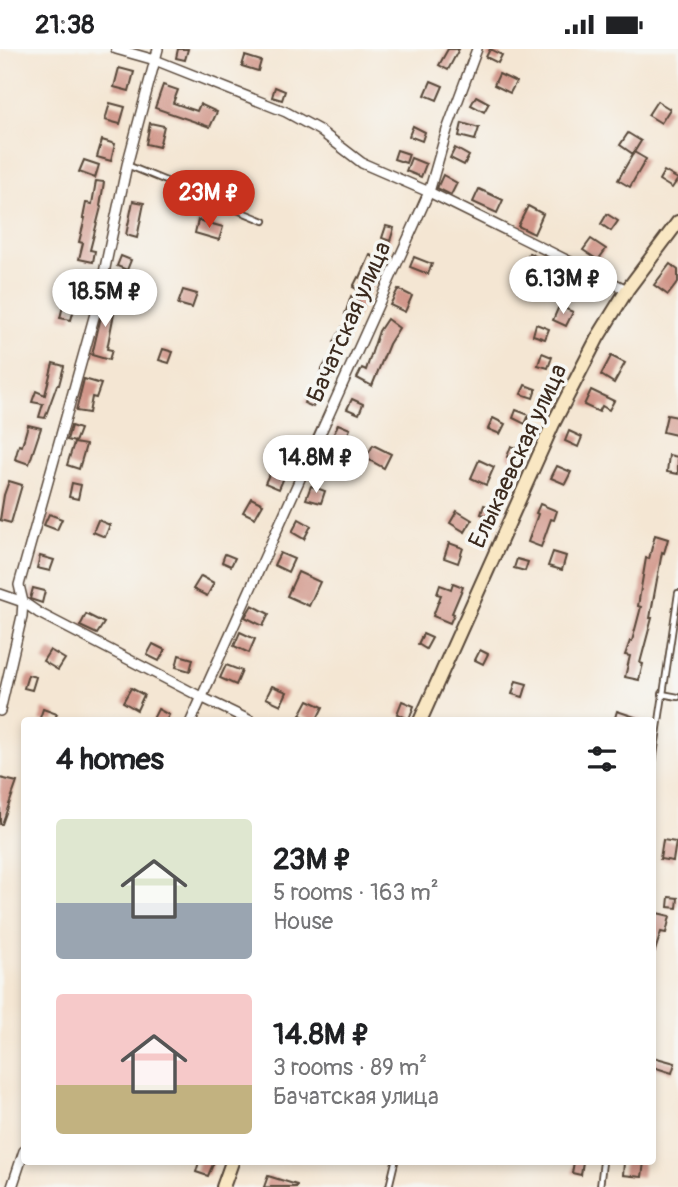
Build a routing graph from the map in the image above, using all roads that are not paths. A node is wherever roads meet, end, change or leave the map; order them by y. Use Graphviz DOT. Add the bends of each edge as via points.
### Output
graph roads {
  1 [pos="116,49"];
  2 [pos="158,49"];
  3 [pos="477,49"];
  4 [pos="155,60"];
  5 [pos="127,165"];
  6 [pos="429,192"];
  7 [pos="264,221"];
  8 [pos="678,222"];
  9 [pos="627,290"];
  10 [pos="678,593"];
  11 [pos="0,594"];
  12 [pos="23,602"];
  13 [pos="662,694"];
  14 [pos="201,697"];
  15 [pos="678,697"];
  16 [pos="0,711"];
  17 [pos="193,717"];
  18 [pos="243,717"];
  19 [pos="422,717"];
  20 [pos="656,739"];
  21 [pos="21,1160"];
  22 [pos="231,1165"];
  23 [pos="394,1165"];
  24 [pos="603,1165"];
  25 [pos="12,1187"];
  26 [pos="223,1187"];
  27 [pos="388,1187"];
  28 [pos="600,1187"];
  1 -- 4 [label="street"];
  2 -- 4 [label="street"];
  3 -- 6 [label="street, Бачатская улица"];
  4 -- 5 [label="street"];
  4 -- 6 [label="street" via="286,112 362,163"];
  5 -- 7 [label="lane"];
  5 -- 12 [label="street" via="96,310 19,585"];
  6 -- 9 [label="street"];
  6 -- 14 [label="street, Бачатская улица"];
  8 -- 9 [label="street, Елыкаевская улица"];
  9 -- 19 [label="street, Елыкаевская улица" via="553,424"];
  10 -- 13 [label="lane"];
  11 -- 12 [label="street"];
  12 -- 14 [label="street"];
  12 -- 16 [label="street"];
  13 -- 15 [label="lane"];
  13 -- 20 [label="lane"];
  14 -- 17 [label="street, Бачатская улица"];
  14 -- 18 [label="street"];
  21 -- 25 [label="street"];
  22 -- 26 [label="street"];
  23 -- 27 [label="lane"];
  24 -- 28 [label="lane"];
}
